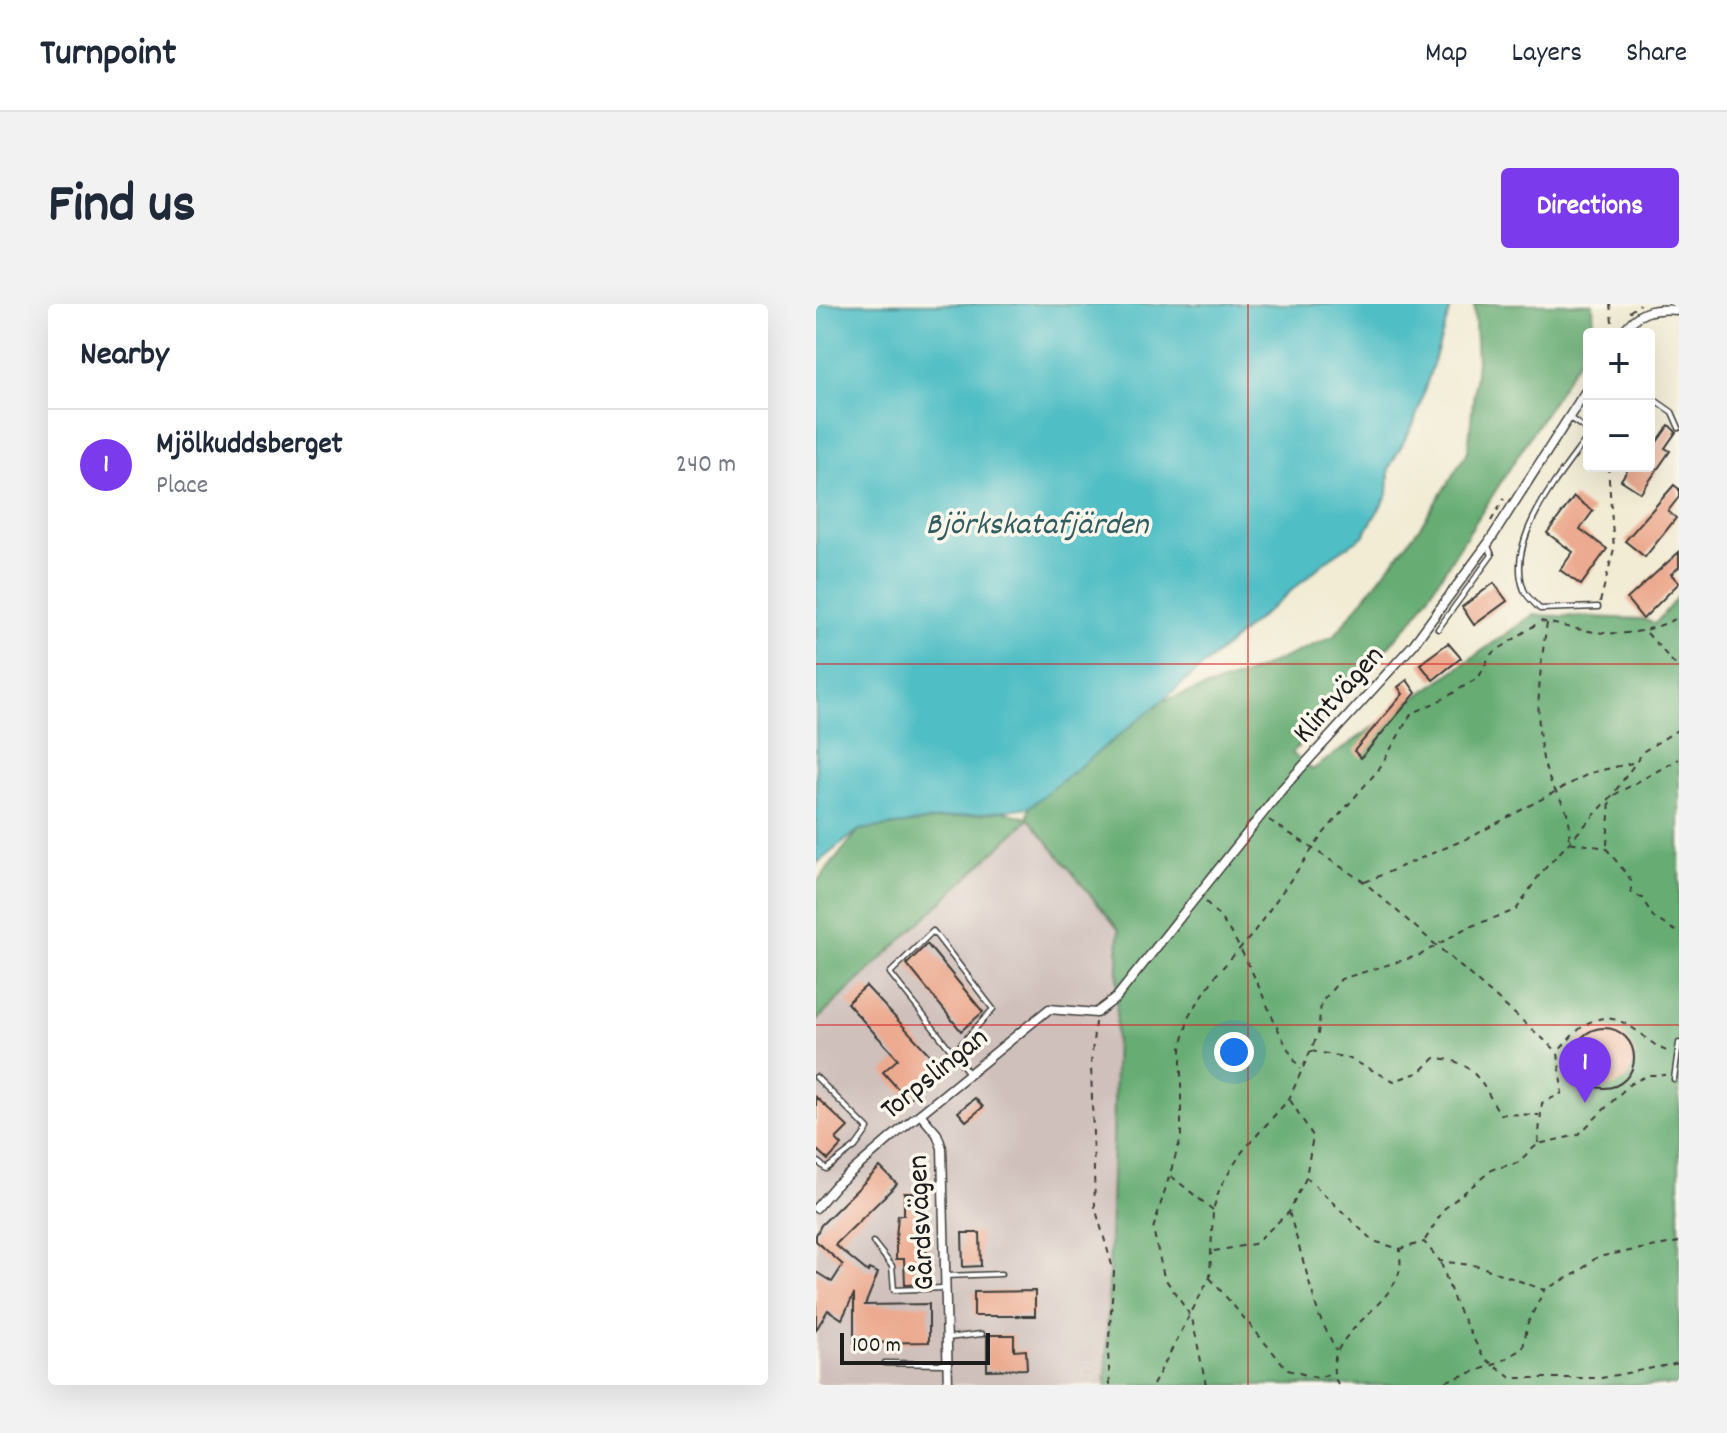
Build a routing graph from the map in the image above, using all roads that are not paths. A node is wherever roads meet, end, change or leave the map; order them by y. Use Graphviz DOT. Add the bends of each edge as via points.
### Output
graph roads {
  1 [pos="1679,310"];
  2 [pos="1621,328"];
  3 [pos="1583,396"];
  4 [pos="1652,400"];
  5 [pos="1569,418"];
  6 [pos="1583,428"];
  7 [pos="1679,428"];
  8 [pos="1583,442"];
  9 [pos="1487,544"];
  10 [pos="1598,607"];
  11 [pos="1438,629"];
  12 [pos="1096,1013"];
  13 [pos="1679,1043"];
  14 [pos="952,1054"];
  15 [pos="970,1074"];
  16 [pos="816,1077"];
  17 [pos="1674,1079"];
  18 [pos="920,1114"];
  19 [pos="855,1147"];
  20 [pos="816,1160"];
  21 [pos="864,1161"];
  22 [pos="816,1208"];
  23 [pos="873,1242"];
  24 [pos="1001,1274"];
  25 [pos="945,1276"];
  26 [pos="946,1287"];
  27 [pos="982,1334"];
  28 [pos="947,1338"];
  29 [pos="885,1363"];
  30 [pos="948,1364"];
  31 [pos="948,1385"];
  1 -- 2 [label="street" via="1650,310"];
  3 -- 5 [label="street, Klintvägen"];
  4 -- 7 [label="lane" via="1672,412"];
  5 -- 6 [label="lane"];
  5 -- 9 [label="street, Klintvägen"];
  8 -- 10 [label="lane" via="1534,513 1521,556 1524,590 1540,609"];
  9 -- 11 [label="lane" via="1492,555"];
  9 -- 12 [label="street, Klintvägen" via="1413,645 1262,814 1116,998"];
  12 -- 15 [label="street, Torpslingan" via="1049,1009"];
  13 -- 17 [label="lane"];
  14 -- 14 [label="lane" via="890,973 933,931 993,1009"];
  14 -- 15 [label="lane"];
  15 -- 18 [label="street, Torpslingan"];
  16 -- 19 [label="lane" via="868,1129"];
  18 -- 21 [label="street, Torpslingan"];
  18 -- 25 [label="street, Gårdsvägen" via="942,1148"];
  19 -- 20 [label="lane" via="826,1169"];
  19 -- 21 [label="lane"];
  21 -- 22 [label="street, Torpslingan"];
  23 -- 26 [label="lane" via="892,1266 894,1290"];
  24 -- 25 [label="lane"];
  25 -- 26 [label="street, Gårdsvägen"];
  26 -- 28 [label="street, Gårdsvägen"];
  27 -- 28 [label="lane"];
  28 -- 30 [label="street, Gårdsvägen"];
  29 -- 30 [label="lane"];
  30 -- 31 [label="street, Gårdsvägen"];
}
